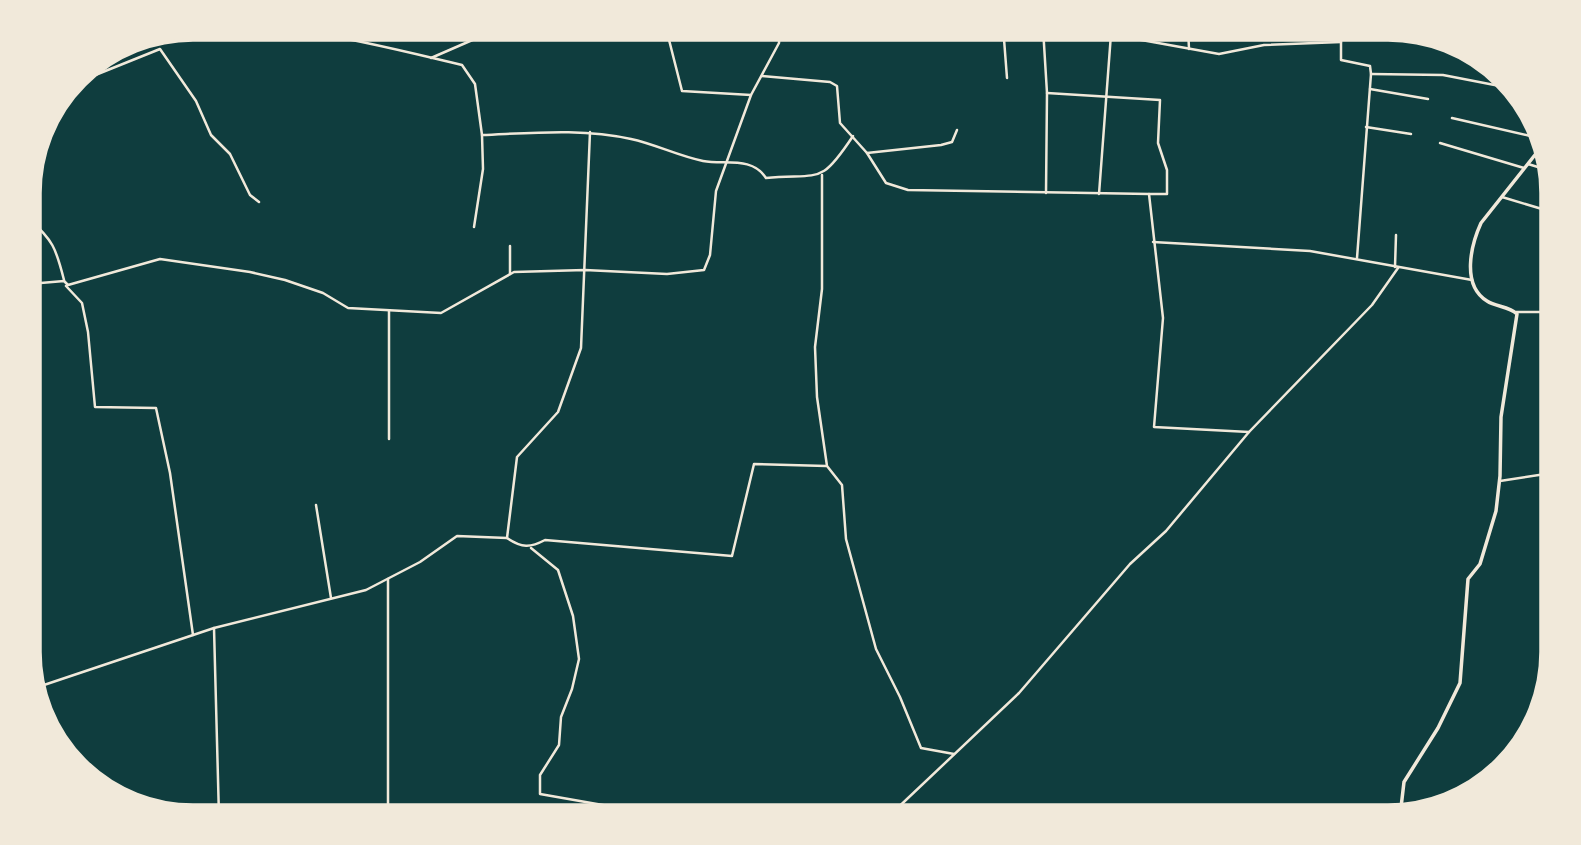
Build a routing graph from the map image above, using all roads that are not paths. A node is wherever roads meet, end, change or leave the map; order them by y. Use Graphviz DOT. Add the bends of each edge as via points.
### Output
graph roads {
  1 [pos="1004,40"];
  2 [pos="1044,40"];
  3 [pos="1110,40"];
  4 [pos="1146,40"];
  5 [pos="1189,40"];
  6 [pos="1341,40"];
  7 [pos="367,41"];
  8 [pos="471,41"];
  9 [pos="669,41"];
  10 [pos="779,41"];
  11 [pos="1189,48"];
  12 [pos="431,58"];
  13 [pos="98,74"];
  14 [pos="1371,74"];
  15 [pos="762,76"];
  16 [pos="1007,78"];
  17 [pos="1496,85"];
  18 [pos="1370,89"];
  19 [pos="1047,93"];
  20 [pos="751,95"];
  21 [pos="1104,96"];
  22 [pos="1428,99"];
  23 [pos="1452,118"];
  24 [pos="1366,127"];
  25 [pos="957,130"];
  26 [pos="590,132"];
  27 [pos="1411,134"];
  28 [pos="482,135"];
  29 [pos="853,136"];
  30 [pos="1529,136"];
  31 [pos="1440,143"];
  32 [pos="867,153"];
  33 [pos="1536,153"];
  34 [pos="727,163"];
  35 [pos="1525,166"];
  36 [pos="1538,169"];
  37 [pos="822,175"];
  38 [pos="1046,193"];
  39 [pos="1099,194"];
  40 [pos="1149,194"];
  41 [pos="1502,197"];
  42 [pos="259,202"];
  43 [pos="1541,209"];
  44 [pos="474,227"];
  45 [pos="41,229"];
  46 [pos="1396,235"];
  47 [pos="1153,242"];
  48 [pos="510,246"];
  49 [pos="1357,258"];
  50 [pos="1396,267"];
  51 [pos="585,270"];
  52 [pos="510,274"];
  53 [pos="1472,280"];
  54 [pos="64,281"];
  55 [pos="41,283"];
  56 [pos="389,311"];
  57 [pos="1516,312"];
  58 [pos="1541,312"];
  59 [pos="1248,432"];
  60 [pos="389,439"];
  61 [pos="827,466"];
  62 [pos="1541,475"];
  63 [pos="1500,481"];
  64 [pos="316,505"];
  65 [pos="507,538"];
  66 [pos="531,548"];
  67 [pos="388,578"];
  68 [pos="331,598"];
  69 [pos="214,628"];
  70 [pos="193,635"];
  71 [pos="44,685"];
  72 [pos="954,754"];
  73 [pos="901,804"];
  74 [pos="1401,804"];
  75 [pos="219,805"];
  76 [pos="388,805"];
  77 [pos="601,805"];
  1 -- 16 [label="street"];
  2 -- 19 [label="street"];
  3 -- 21 [label="street"];
  4 -- 11 [label="street"];
  5 -- 11 [label="street"];
  6 -- 11 [label="street" via="1264,45 1219,54"];
  6 -- 14 [label="street" via="1341,60 1366,64"];
  7 -- 12 [label="street" via="387,50"];
  8 -- 12 [label="street"];
  9 -- 20 [label="street" via="682,91"];
  10 -- 15 [label="street"];
  12 -- 28 [label="street" via="462,65 475,84"];
  13 -- 42 [label="street" via="160,49 196,101 211,135 230,154 250,195"];
  14 -- 17 [label="street" via="1443,75"];
  14 -- 18 [label="street"];
  15 -- 20 [label="street"];
  15 -- 29 [label="street" via="837,86 840,123"];
  18 -- 22 [label="street"];
  18 -- 24 [label="street"];
  19 -- 21 [label="street"];
  19 -- 38 [label="street"];
  20 -- 34 [label="street"];
  21 -- 39 [label="street"];
  21 -- 40 [label="street" via="1160,100 1158,143 1167,170 1167,194"];
  23 -- 30 [label="street"];
  24 -- 27 [label="street"];
  24 -- 49 [label="street"];
  25 -- 32 [label="street" via="952,142 941,145"];
  26 -- 28 [label="street"];
  26 -- 34 [label="street" via="633,139 702,161"];
  26 -- 51 [label="street"];
  28 -- 44 [label="street" via="483,169"];
  29 -- 32 [label="street"];
  29 -- 37 [label="street"];
  31 -- 35 [label="street"];
  32 -- 38 [label="street" via="886,183 908,190"];
  33 -- 35 [label="street"];
  34 -- 37 [label="street" via="747,163 766,178"];
  34 -- 51 [label="street" via="716,191 710,255 704,270 667,274"];
  35 -- 36 [label="street"];
  35 -- 41 [label="street"];
  37 -- 61 [label="street" via="822,289 815,348"];
  38 -- 39 [label="street"];
  39 -- 40 [label="street"];
  40 -- 47 [label="street"];
  41 -- 43 [label="street"];
  41 -- 53 [label="street" via="1475,237"];
  45 -- 54 [label="street" via="57,249"];
  46 -- 50 [label="street"];
  47 -- 49 [label="street" via="1286,248"];
  47 -- 59 [label="street" via="1163,318 1154,427"];
  48 -- 52 [label="street"];
  49 -- 50 [label="street"];
  50 -- 53 [label="street"];
  50 -- 59 [label="street" via="1372,305"];
  51 -- 52 [label="street"];
  51 -- 65 [label="street" via="581,348 558,412 517,457"];
  52 -- 56 [label="street" via="442,313"];
  53 -- 57 [label="street" via="1484,300"];
  54 -- 55 [label="street"];
  54 -- 56 [label="street" via="68,285 160,259 250,272 323,293 348,308"];
  54 -- 70 [label="street" via="82,303 95,407 156,408"];
  56 -- 60 [label="street"];
  57 -- 58 [label="street"];
  57 -- 63 [label="street" via="1501,416"];
  59 -- 72 [label="street" via="1166,531 1130,564 1018,693"];
  61 -- 66 [label="street" via="754,464 732,556 545,540"];
  61 -- 72 [label="street" via="842,485 846,539 876,649 921,748"];
  62 -- 63 [label="street"];
  63 -- 74 [label="street" via="1488,544 1468,579 1460,684 1404,782"];
  64 -- 68 [label="street"];
  65 -- 66 [label="street"];
  65 -- 67 [label="street" via="457,536"];
  66 -- 77 [label="street" via="558,570 573,616 579,659 561,717 559,745 540,775 540,794"];
  67 -- 68 [label="street" via="366,590"];
  67 -- 76 [label="street"];
  68 -- 69 [label="street"];
  69 -- 70 [label="street"];
  69 -- 75 [label="street"];
  70 -- 71 [label="street"];
  72 -- 73 [label="street"];
}
